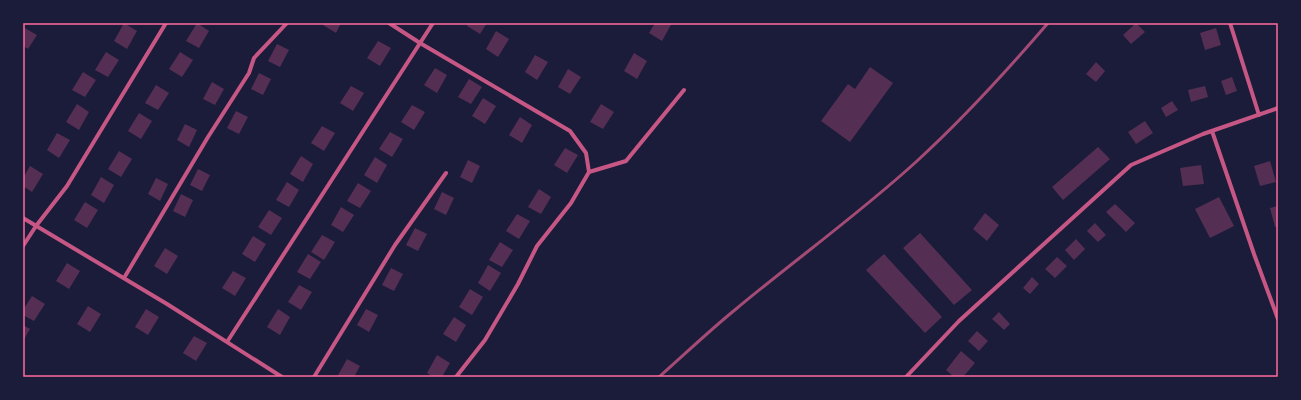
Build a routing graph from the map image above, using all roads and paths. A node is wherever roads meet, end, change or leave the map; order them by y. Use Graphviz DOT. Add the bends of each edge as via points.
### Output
graph roads {
  1 [pos="166,23"];
  2 [pos="287,23"];
  3 [pos="389,23"];
  4 [pos="433,23"];
  5 [pos="1230,23"];
  6 [pos="420,44"];
  7 [pos="684,90"];
  8 [pos="1278,108"];
  9 [pos="1259,115"];
  10 [pos="1212,131"];
  11 [pos="589,172"];
  12 [pos="446,173"];
  13 [pos="23,218"];
  14 [pos="36,226"];
  15 [pos="23,246"];
  16 [pos="124,278"];
  17 [pos="1278,319"];
  18 [pos="227,342"];
  19 [pos="282,377"];
  20 [pos="314,377"];
  21 [pos="456,377"];
  22 [pos="906,377"];
  1 -- 14 [label="street" via="67,186"];
  2 -- 16 [label="street" via="254,58 249,73"];
  3 -- 6 [label="street"];
  4 -- 6 [label="street"];
  5 -- 9 [label="street"];
  6 -- 11 [label="street" via="570,131 586,152"];
  6 -- 18 [label="street"];
  7 -- 11 [label="street" via="626,161"];
  8 -- 9 [label="street"];
  9 -- 10 [label="street"];
  10 -- 17 [label="street"];
  10 -- 22 [label="street" via="1131,164 959,320"];
  11 -- 21 [label="street" via="571,203 537,246 485,340"];
  12 -- 20 [label="street" via="398,241"];
  13 -- 14 [label="street"];
  14 -- 15 [label="street"];
  14 -- 16 [label="street"];
  16 -- 18 [label="street"];
  18 -- 19 [label="street"];
}
